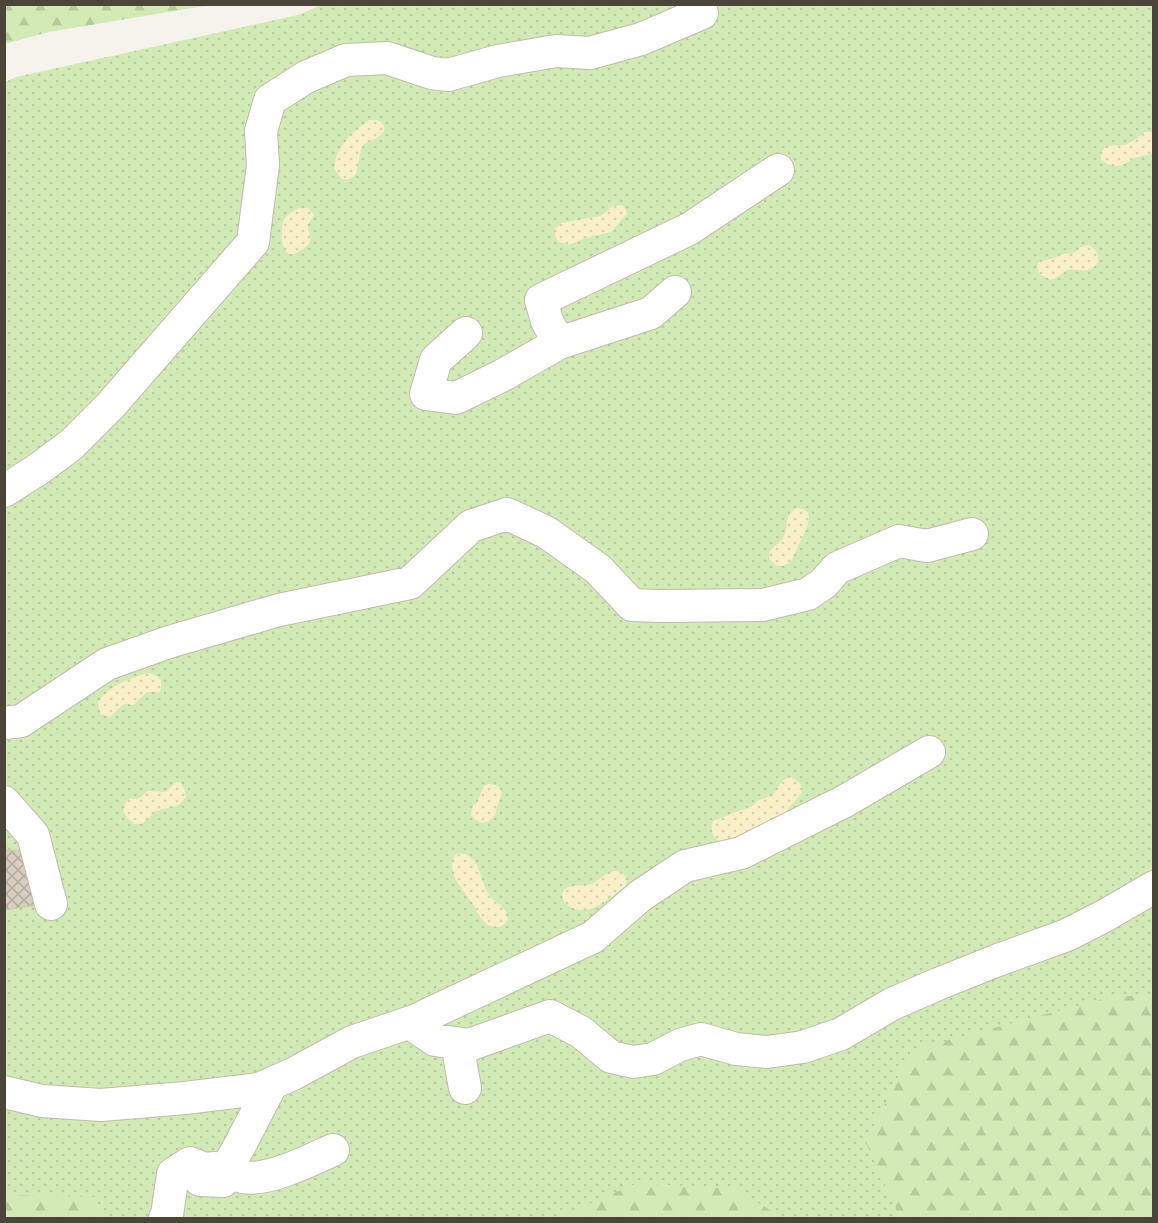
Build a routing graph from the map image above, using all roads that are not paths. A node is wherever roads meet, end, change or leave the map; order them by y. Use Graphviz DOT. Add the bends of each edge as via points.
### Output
graph roads {
  1 [pos="702,13"];
  2 [pos="778,170"];
  3 [pos="675,292"];
  4 [pos="466,333"];
  5 [pos="559,343"];
  6 [pos="4,491"];
  7 [pos="972,534"];
  8 [pos="4,723"];
  9 [pos="929,752"];
  10 [pos="4,802"];
  11 [pos="1154,887"];
  12 [pos="51,904"];
  13 [pos="417,1020"];
  14 [pos="457,1043"];
  15 [pos="272,1083"];
  16 [pos="465,1088"];
  17 [pos="4,1092"];
  18 [pos="333,1150"];
  19 [pos="225,1171"];
  20 [pos="165,1218"];
  1 -- 6 [label="lane" via="641,39 590,52 556,51 448,75 387,58 346,60 306,77 270,100 261,131 263,165 253,242 110,406 71,445"];
  2 -- 5 [label="lane" via="689,229 541,300"];
  3 -- 5 [label="lane" via="651,313"];
  4 -- 5 [label="lane" via="436,360 426,394 456,398"];
  7 -- 8 [label="lane" via="927,546 899,541 837,568 808,594 763,605 633,605 598,569 546,532 507,514 471,526 410,583 279,610 169,642 107,664 21,721"];
  9 -- 13 [label="lane" via="845,801 741,853 685,866 640,896 593,937"];
  10 -- 12 [label="lane" via="33,835"];
  11 -- 14 [label="lane" via="1067,935 929,988 841,1034 803,1047 767,1052 736,1049 701,1039 653,1059 633,1062 611,1057 581,1032 550,1016 469,1045"];
  13 -- 14 [label="lane" via="410,1023 435,1040"];
  13 -- 15 [label="lane" via="352,1042"];
  14 -- 16 [label="lane"];
  15 -- 17 [label="lane" via="259,1089 101,1105 42,1101"];
  15 -- 19 [label="lane"];
  18 -- 19 [label="lane" via="261,1178"];
  19 -- 20 [label="lane" via="190,1163 173,1174"];
}
